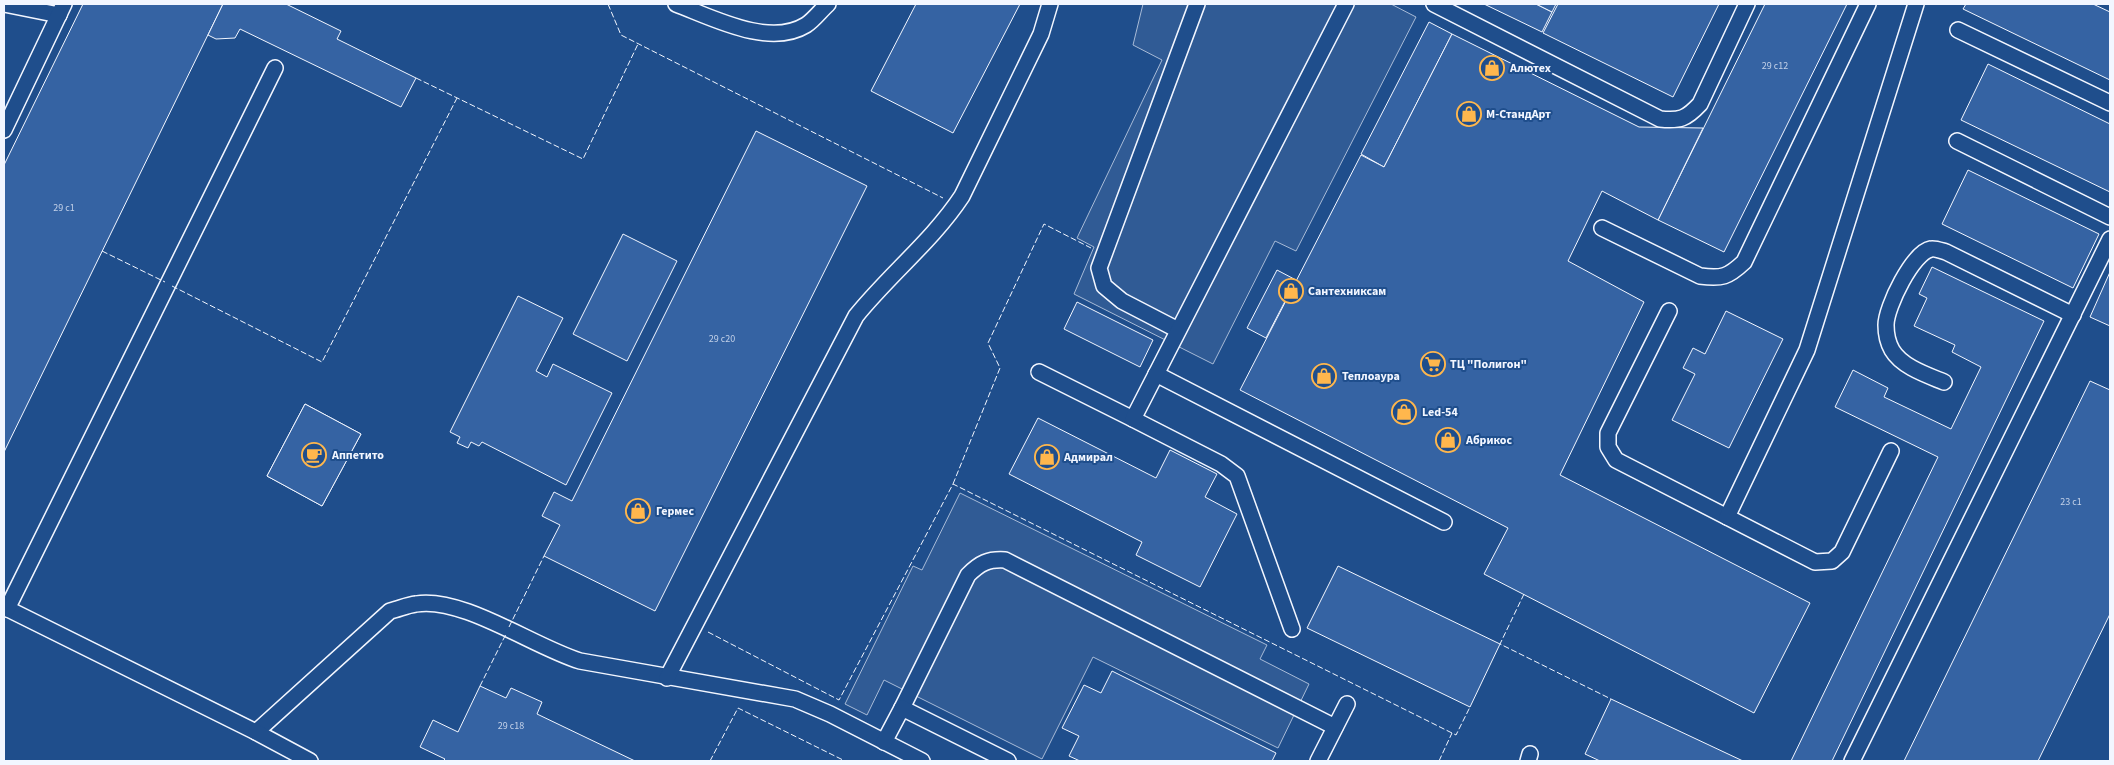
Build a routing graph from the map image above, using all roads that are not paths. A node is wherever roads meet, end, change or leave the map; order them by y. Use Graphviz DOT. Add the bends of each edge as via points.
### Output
graph roads {
  1 [pos="4,4"];
  2 [pos="676,4"];
  3 [pos="828,4"];
  4 [pos="1050,4"];
  5 [pos="1197,4"];
  6 [pos="1346,4"];
  7 [pos="1434,4"];
  8 [pos="1748,4"];
  9 [pos="1868,4"];
  10 [pos="1916,4"];
  11 [pos="61,9"];
  12 [pos="1958,30"];
  13 [pos="275,68"];
  14 [pos="2110,103"];
  15 [pos="4,130"];
  16 [pos="1957,141"];
  17 [pos="2110,216"];
  18 [pos="1602,228"];
  19 [pos="2110,240"];
  20 [pos="1669,311"];
  21 [pos="2073,315"];
  22 [pos="1178,330"];
  23 [pos="1039,372"];
  24 [pos="1156,374"];
  25 [pos="1944,382"];
  26 [pos="1133,419"];
  27 [pos="1891,451"];
  28 [pos="1726,517"];
  29 [pos="1444,522"];
  30 [pos="5,608"];
  31 [pos="1292,629"];
  32 [pos="667,678"];
  33 [pos="1347,704"];
  34 [pos="902,708"];
  35 [pos="1335,727"];
  36 [pos="256,732"];
  37 [pos="884,742"];
  38 [pos="310,761"];
  39 [pos="922,761"];
  40 [pos="1008,761"];
  41 [pos="1318,761"];
  42 [pos="1852,761"];
  1 -- 11 [label="lane"];
  2 -- 3 [label="lane" via="741,29 762,33 790,31 806,25"];
  4 -- 32 [label="lane" via="1041,34 962,196 949,215 856,316"];
  5 -- 22 [label="lane" via="1099,268 1104,286 1122,301"];
  6 -- 22 [label="lane"];
  7 -- 8 [label="lane" via="1660,119 1678,121 1700,104"];
  9 -- 18 [label="lane" via="1744,262 1732,273 1718,279 1700,276"];
  10 -- 28 [label="lane" via="1807,350"];
  11 -- 15 [label="lane"];
  12 -- 14 [label="lane"];
  13 -- 30 [label="lane"];
  16 -- 17 [label="lane"];
  19 -- 21 [label="lane"];
  20 -- 28 [label="lane" via="1608,433 1608,447 1616,460"];
  21 -- 25 [label="lane" via="1932,248 1919,255 1910,266 1890,307 1886,324 1893,352 1908,365"];
  21 -- 42 [label="lane"];
  22 -- 24 [label="lane"];
  23 -- 26 [label="lane"];
  24 -- 26 [label="lane"];
  24 -- 29 [label="lane"];
  26 -- 31 [label="lane" via="1221,464 1236,476"];
  27 -- 28 [label="lane" via="1842,552 1832,561 1815,562"];
  30 -- 36 [label="lane"];
  32 -- 36 [label="lane" via="558,654 473,614 446,606 418,603 390,611"];
  32 -- 37 [label="lane" via="795,699"];
  33 -- 35 [label="lane"];
  34 -- 35 [label="lane" via="968,575 990,559 1005,560"];
  34 -- 37 [label="lane"];
  34 -- 40 [label="lane"];
  35 -- 41 [label="lane"];
  36 -- 38 [label="lane"];
  37 -- 39 [label="lane"];
}
